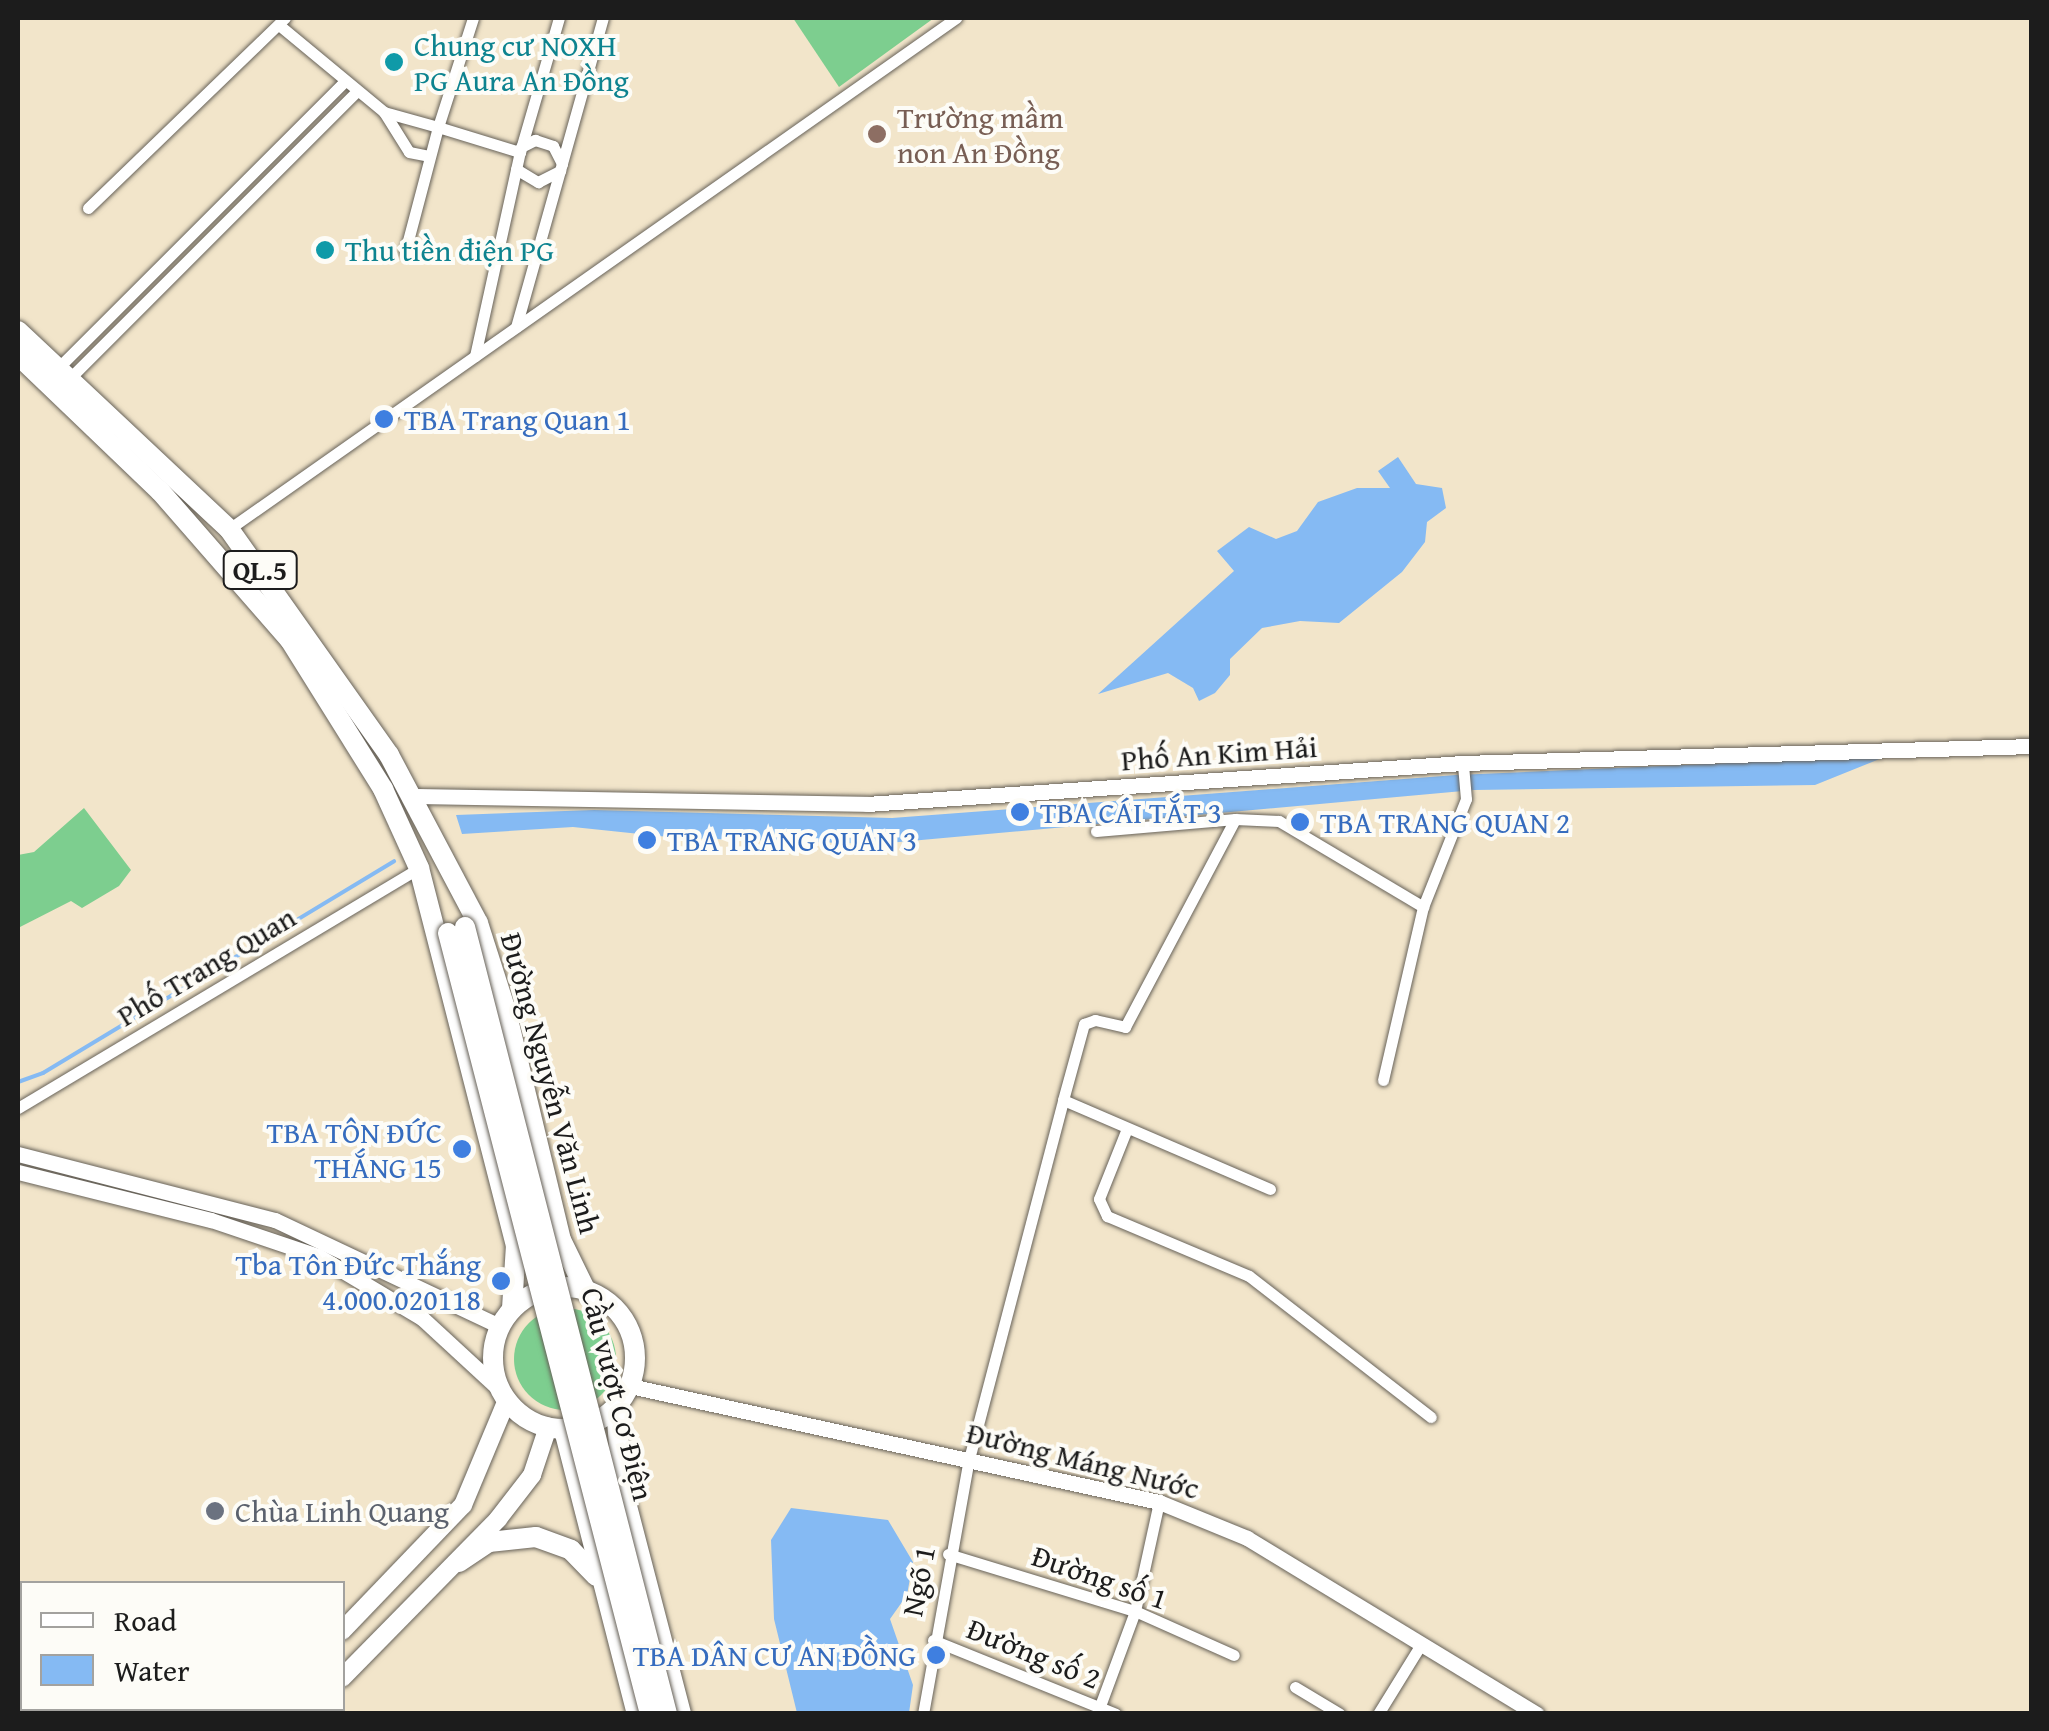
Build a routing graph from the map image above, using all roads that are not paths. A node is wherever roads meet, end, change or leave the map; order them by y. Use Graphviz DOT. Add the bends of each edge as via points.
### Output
graph roads {
  1 [pos="473,18"];
  2 [pos="560,18"];
  3 [pos="603,18"];
  4 [pos="956,18"];
  5 [pos="282,21"];
  6 [pos="344,82"];
  7 [pos="356,92"];
  8 [pos="384,112"];
  9 [pos="438,127"];
  10 [pos="520,149"];
  11 [pos="428,156"];
  12 [pos="561,167"];
  13 [pos="516,169"];
  14 [pos="88,208"];
  15 [pos="405,252"];
  16 [pos="516,327"];
  17 [pos="18,330"];
  18 [pos="18,355"];
  19 [pos="475,356"];
  20 [pos="58,380"];
  21 [pos="229,529"];
  22 [pos="2032,746"];
  23 [pos="1463,766"];
  24 [pos="410,796"];
  25 [pos="1235,819"];
  26 [pos="1096,831"];
  27 [pos="440,860"];
  28 [pos="419,868"];
  29 [pos="1422,907"];
  30 [pos="457,930"];
  31 [pos="1382,1080"];
  32 [pos="1064,1100"];
  33 [pos="18,1108"];
  34 [pos="1126,1131"];
  35 [pos="18,1154"];
  36 [pos="18,1172"];
  37 [pos="1270,1189"];
  38 [pos="586,1291"];
  39 [pos="506,1318"];
  40 [pos="630,1386"];
  41 [pos="503,1395"];
  42 [pos="616,1407"];
  43 [pos="1431,1418"];
  44 [pos="556,1428"];
  45 [pos="969,1459"];
  46 [pos="1159,1502"];
  47 [pos="948,1554"];
  48 [pos="459,1562"];
  49 [pos="393,1580"];
  50 [pos="602,1589"];
  51 [pos="416,1603"];
  52 [pos="1136,1612"];
  53 [pos="345,1628"];
  54 [pos="933,1640"];
  55 [pos="1420,1646"];
  56 [pos="1234,1655"];
  57 [pos="345,1675"];
  58 [pos="1295,1688"];
  59 [pos="1098,1709"];
  60 [pos="637,1714"];
  61 [pos="650,1714"];
  62 [pos="667,1714"];
  63 [pos="681,1714"];
  64 [pos="923,1714"];
  65 [pos="1116,1714"];
  66 [pos="1340,1714"];
  67 [pos="1378,1714"];
  68 [pos="1537,1714"];
  1 -- 9 [label="street"];
  2 -- 10 [label="street"];
  3 -- 12 [label="street"];
  4 -- 16 [label="street"];
  5 -- 6 [label="street"];
  5 -- 14 [label="street"];
  6 -- 7 [label="street"];
  6 -- 20 [label="street"];
  7 -- 8 [label="street"];
  7 -- 20 [label="street"];
  8 -- 9 [label="street"];
  8 -- 11 [label="street" via="410,152"];
  9 -- 10 [label="street"];
  9 -- 11 [label="street"];
  10 -- 12 [label="street" via="535,140 553,146"];
  10 -- 13 [label="street"];
  11 -- 15 [label="street"];
  12 -- 13 [label="street" via="538,182"];
  12 -- 16 [label="street"];
  13 -- 19 [label="street"];
  16 -- 19 [label="street"];
  17 -- 20 [label="highway, Đường Nguyễn Văn Linh / QL.5"];
  18 -- 20 [label="highway, Đường Nguyễn Văn Linh / QL.5"];
  19 -- 21 [label="street"];
  20 -- 21 [label="highway, Đường Nguyễn Văn Linh / QL.5"];
  20 -- 28 [label="highway, Đường Nguyễn Văn Linh / QL.5" via="290,640 383,790"];
  21 -- 24 [label="highway, Đường Nguyễn Văn Linh / QL.5" via="346,688"];
  22 -- 23 [label="main road, Phố An Kim Hải"];
  23 -- 24 [label="main road, Phố An Kim Hải" via="867,804"];
  23 -- 29 [label="street" via="1465,794"];
  24 -- 27 [label="highway, Đường Nguyễn Văn Linh / QL.5"];
  25 -- 26 [label="street"];
  25 -- 29 [label="street" via="1279,820"];
  25 -- 32 [label="street, Ngõ 1" via="1125,1027 1084,1024"];
  27 -- 30 [label="highway, Cầu vượt Cơ Điện"];
  27 -- 38 [label="highway, Đường Nguyễn Văn Linh / QL.5" via="465,894 491,960 561,1240"];
  28 -- 30 [label="highway, Cầu vượt Cơ Điện"];
  28 -- 33 [label="street, Phố Trang Quan"];
  28 -- 39 [label="highway, Đường Nguyễn Văn Linh / QL.5" via="516,1245"];
  29 -- 31 [label="street"];
  30 -- 61 [label="highway, Cầu vượt Cơ Điện, bridge"];
  30 -- 62 [label="highway, Cầu vượt Cơ Điện, bridge"];
  32 -- 34 [label="street"];
  32 -- 45 [label="street, Ngõ 1"];
  34 -- 37 [label="street"];
  34 -- 43 [label="street" via="1099,1199 1107,1216 1249,1276"];
  35 -- 39 [label="main road" via="275,1220"];
  36 -- 41 [label="main road" via="212,1220 318,1256 422,1318"];
  38 -- 39 [label="highway" via="551,1289"];
  38 -- 40 [label="highway" via="615,1308 628,1327 636,1362"];
  39 -- 41 [label="highway" via="493,1358"];
  40 -- 42 [label="highway"];
  40 -- 45 [label="main road, Đường Máng Nước"];
  41 -- 44 [label="highway"];
  41 -- 49 [label="main road" via="463,1505"];
  42 -- 44 [label="highway" via="596,1422"];
  42 -- 63 [label="highway" via="622,1488"];
  44 -- 48 [label="main road" via="532,1475"];
  44 -- 50 [label="highway"];
  45 -- 46 [label="main road, Đường Máng Nước"];
  45 -- 47 [label="street, Ngõ 1"];
  46 -- 52 [label="street"];
  46 -- 55 [label="main road, Đường Máng Nước" via="1247,1538"];
  47 -- 52 [label="street, Đường số 1"];
  47 -- 54 [label="street, Ngõ 1"];
  48 -- 50 [label="highway" via="488,1542 536,1537 581,1558"];
  48 -- 51 [label="main road"];
  49 -- 51 [label="main road" via="416,1580"];
  49 -- 53 [label="main road"];
  50 -- 60 [label="highway"];
  51 -- 57 [label="main road"];
  52 -- 56 [label="street, Đường số 1"];
  52 -- 59 [label="street"];
  54 -- 59 [label="street, Đường số 2"];
  54 -- 64 [label="street, Ngõ 1"];
  55 -- 67 [label="street"];
  55 -- 68 [label="main road, Đường Máng Nước"];
  58 -- 66 [label="street"];
  59 -- 65 [label="street, Đường số 2"];
}
